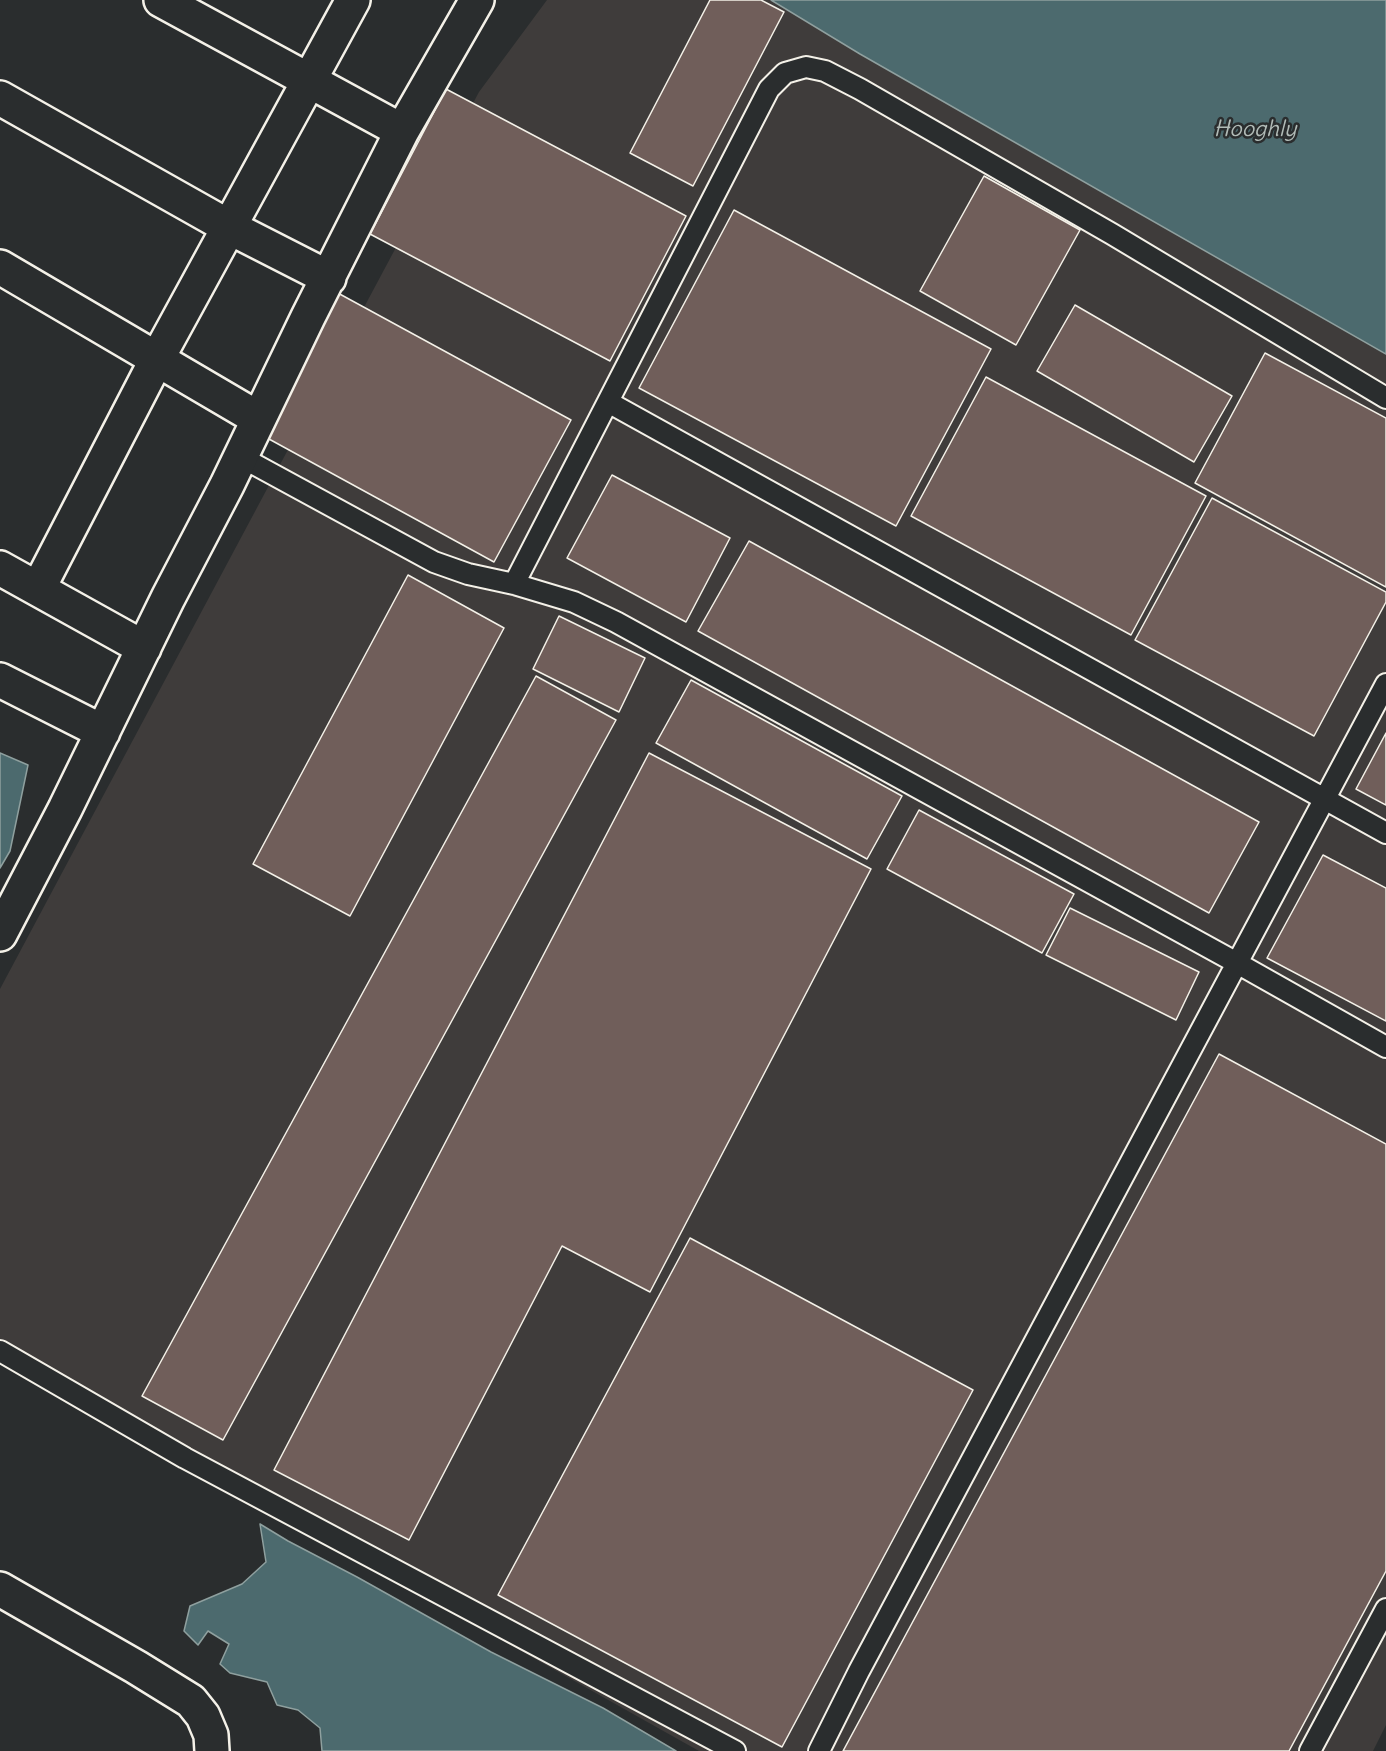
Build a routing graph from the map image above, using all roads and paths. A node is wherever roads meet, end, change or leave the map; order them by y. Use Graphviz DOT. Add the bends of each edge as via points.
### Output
graph roads {
  1 [pos="161,0"];
  2 [pos="353,0"];
  3 [pos="477,0"];
  4 [pos="309,81"];
  5 [pos="0,98"];
  6 [pos="402,131"];
  7 [pos="229,227"];
  8 [pos="0,267"];
  9 [pos="329,278"];
  10 [pos="158,359"];
  11 [pos="1386,398"];
  12 [pos="608,402"];
  13 [pos="259,419"];
  14 [pos="241,457"];
  15 [pos="0,568"];
  16 [pos="514,584"];
  17 [pos="38,589"];
  18 [pos="144,648"];
  19 [pos="0,680"];
  20 [pos="1386,684"];
  21 [pos="103,732"];
  22 [pos="1324,799"];
  23 [pos="1386,833"];
  24 [pos="0,933"];
  25 [pos="1237,963"];
  26 [pos="1386,1047"];
  27 [pos="0,1351"];
  28 [pos="0,1589"];
  29 [pos="1386,1609"];
  30 [pos="212,1751"];
  31 [pos="735,1751"];
  32 [pos="819,1751"];
  33 [pos="1310,1751"];
  1 -- 4 [label="street"];
  2 -- 4 [label="street"];
  3 -- 6 [label="street"];
  4 -- 6 [label="street"];
  4 -- 7 [label="street"];
  5 -- 7 [label="street"];
  6 -- 9 [label="street"];
  7 -- 9 [label="street"];
  7 -- 10 [label="street"];
  8 -- 10 [label="street"];
  9 -- 13 [label="street"];
  10 -- 13 [label="street"];
  10 -- 17 [label="street"];
  11 -- 12 [label="lane" via="860,89 825,71 806,67 785,73 769,89"];
  12 -- 16 [label="lane"];
  12 -- 22 [label="lane"];
  13 -- 14 [label="street"];
  14 -- 16 [label="lane" via="434,562"];
  14 -- 18 [label="street"];
  15 -- 17 [label="street"];
  16 -- 25 [label="lane" via="574,602 616,622"];
  17 -- 18 [label="street"];
  18 -- 21 [label="street"];
  19 -- 21 [label="street"];
  20 -- 22 [label="lane"];
  21 -- 24 [label="street"];
  22 -- 23 [label="lane"];
  22 -- 25 [label="lane"];
  25 -- 26 [label="lane"];
  25 -- 32 [label="lane"];
  27 -- 31 [label="lane" via="186,1458"];
  28 -- 30 [label="street" via="191,1701 211,1735"];
  29 -- 33 [label="lane"];
}
